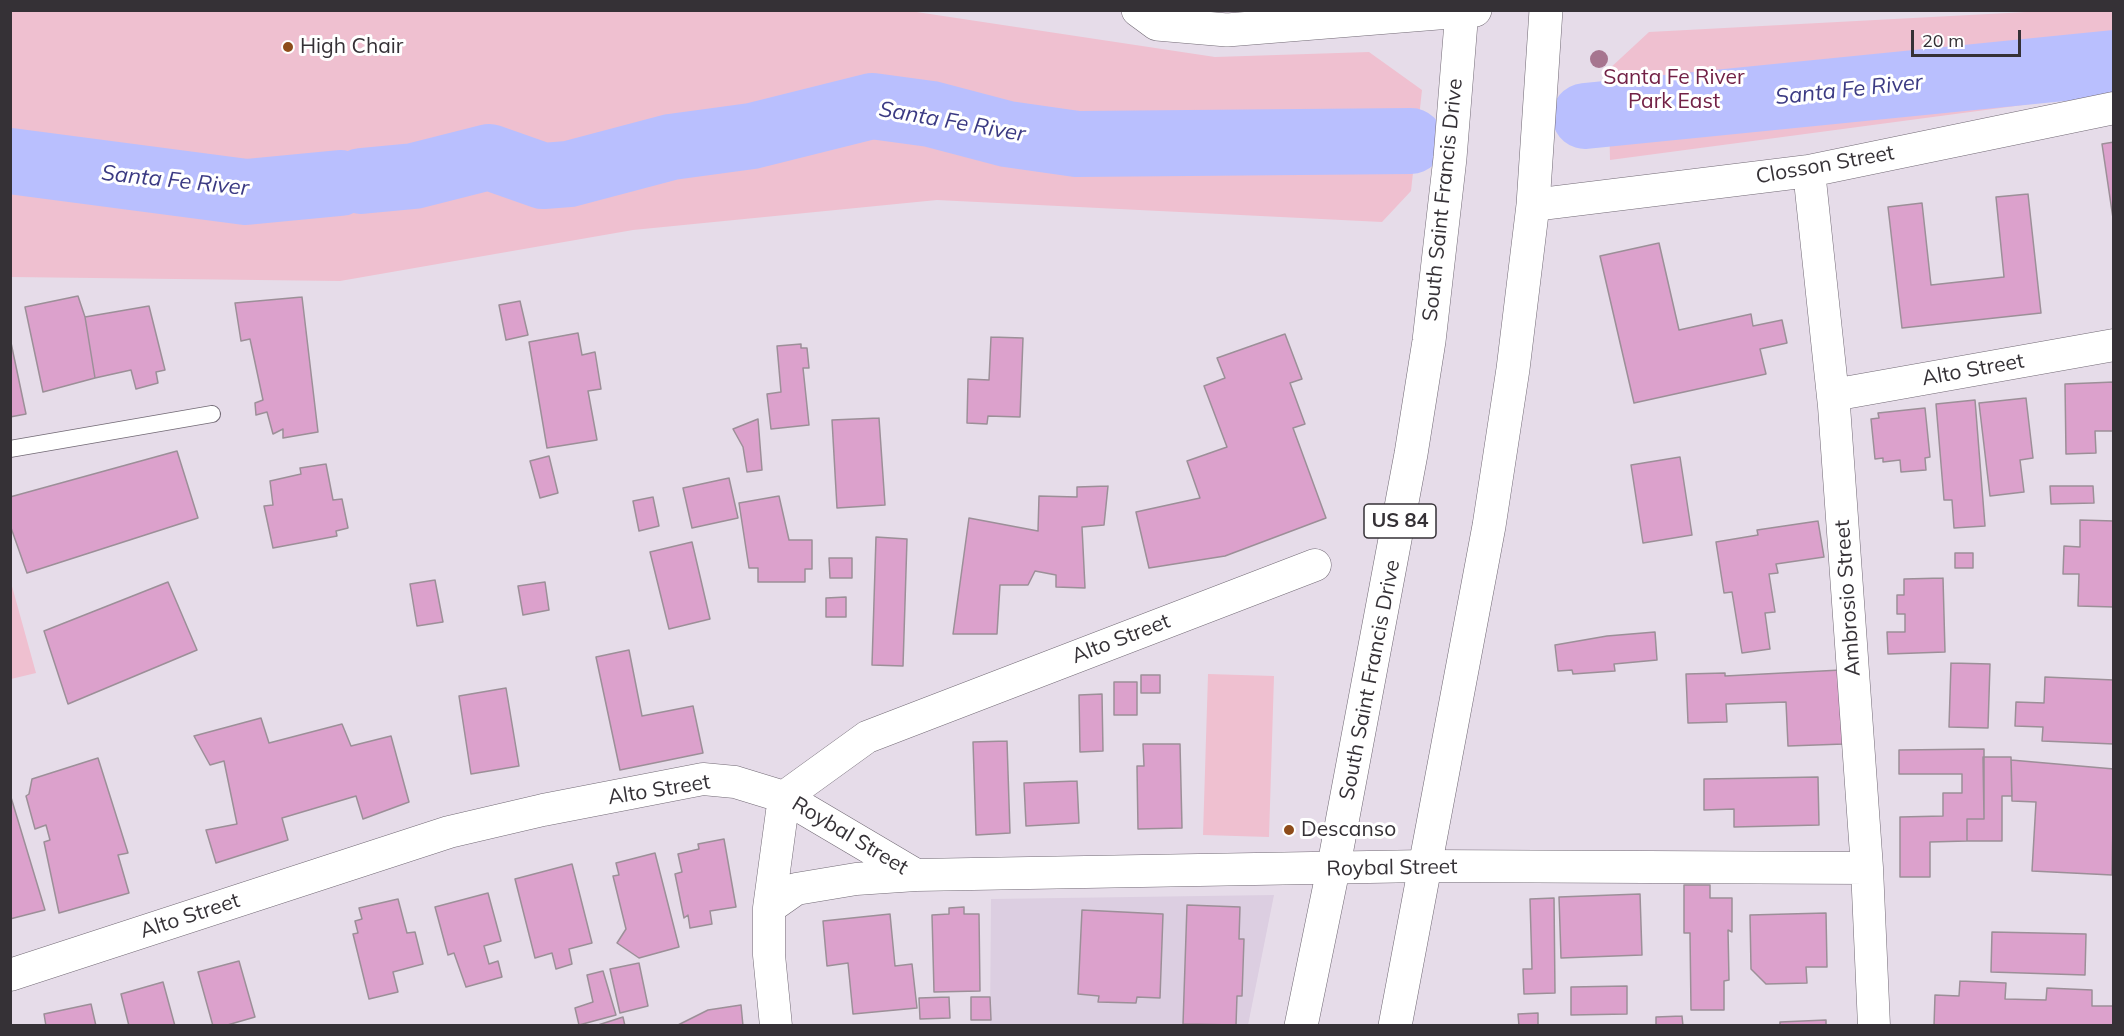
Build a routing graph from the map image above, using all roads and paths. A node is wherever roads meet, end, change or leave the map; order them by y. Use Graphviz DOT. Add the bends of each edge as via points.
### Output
graph roads {
  1 [pos="1138,10"];
  2 [pos="1546,10"];
  3 [pos="1466,11"];
  4 [pos="2114,108"];
  5 [pos="1809,171"];
  6 [pos="1533,205"];
  7 [pos="2114,345"];
  8 [pos="1833,395"];
  9 [pos="212,414"];
  10 [pos="10,449"];
  11 [pos="1315,565"];
  12 [pos="784,798"];
  13 [pos="1425,866"];
  14 [pos="1867,868"];
  15 [pos="1334,870"];
  16 [pos="916,876"];
  17 [pos="769,908"];
  18 [pos="10,975"];
  19 [pos="776,1026"];
  20 [pos="1301,1026"];
  21 [pos="1395,1026"];
  22 [pos="1874,1026"];
  1 -- 3 [label="main road" via="1157,24 1227,30"];
  2 -- 6 [label="main road"];
  3 -- 15 [label="main road, South Saint Francis Drive / US 84" via="1429,341"];
  4 -- 5 [label="street, Closson Street"];
  5 -- 6 [label="street, Closson Street"];
  5 -- 8 [label="street, Ambrosio Street"];
  6 -- 13 [label="main road" via="1488,526"];
  7 -- 8 [label="street, Alto Street"];
  8 -- 14 [label="street, Ambrosio Street"];
  9 -- 10 [label="lane"];
  11 -- 12 [label="street, Alto Street" via="867,736"];
  12 -- 16 [label="street, Roybal Street"];
  12 -- 17 [label="street"];
  12 -- 18 [label="street, Alto Street" via="735,782 703,779 543,810 449,832"];
  13 -- 14 [label="street, Roybal Street"];
  13 -- 15 [label="street, Roybal Street"];
  13 -- 21 [label="main road"];
  14 -- 22 [label="street, Ambrosio Street"];
  15 -- 16 [label="street, Roybal Street"];
  15 -- 20 [label="main road, South Saint Francis Drive / US 84"];
  16 -- 17 [label="street, Roybal Street" via="856,879 796,889"];
  17 -- 19 [label="street"];
}
